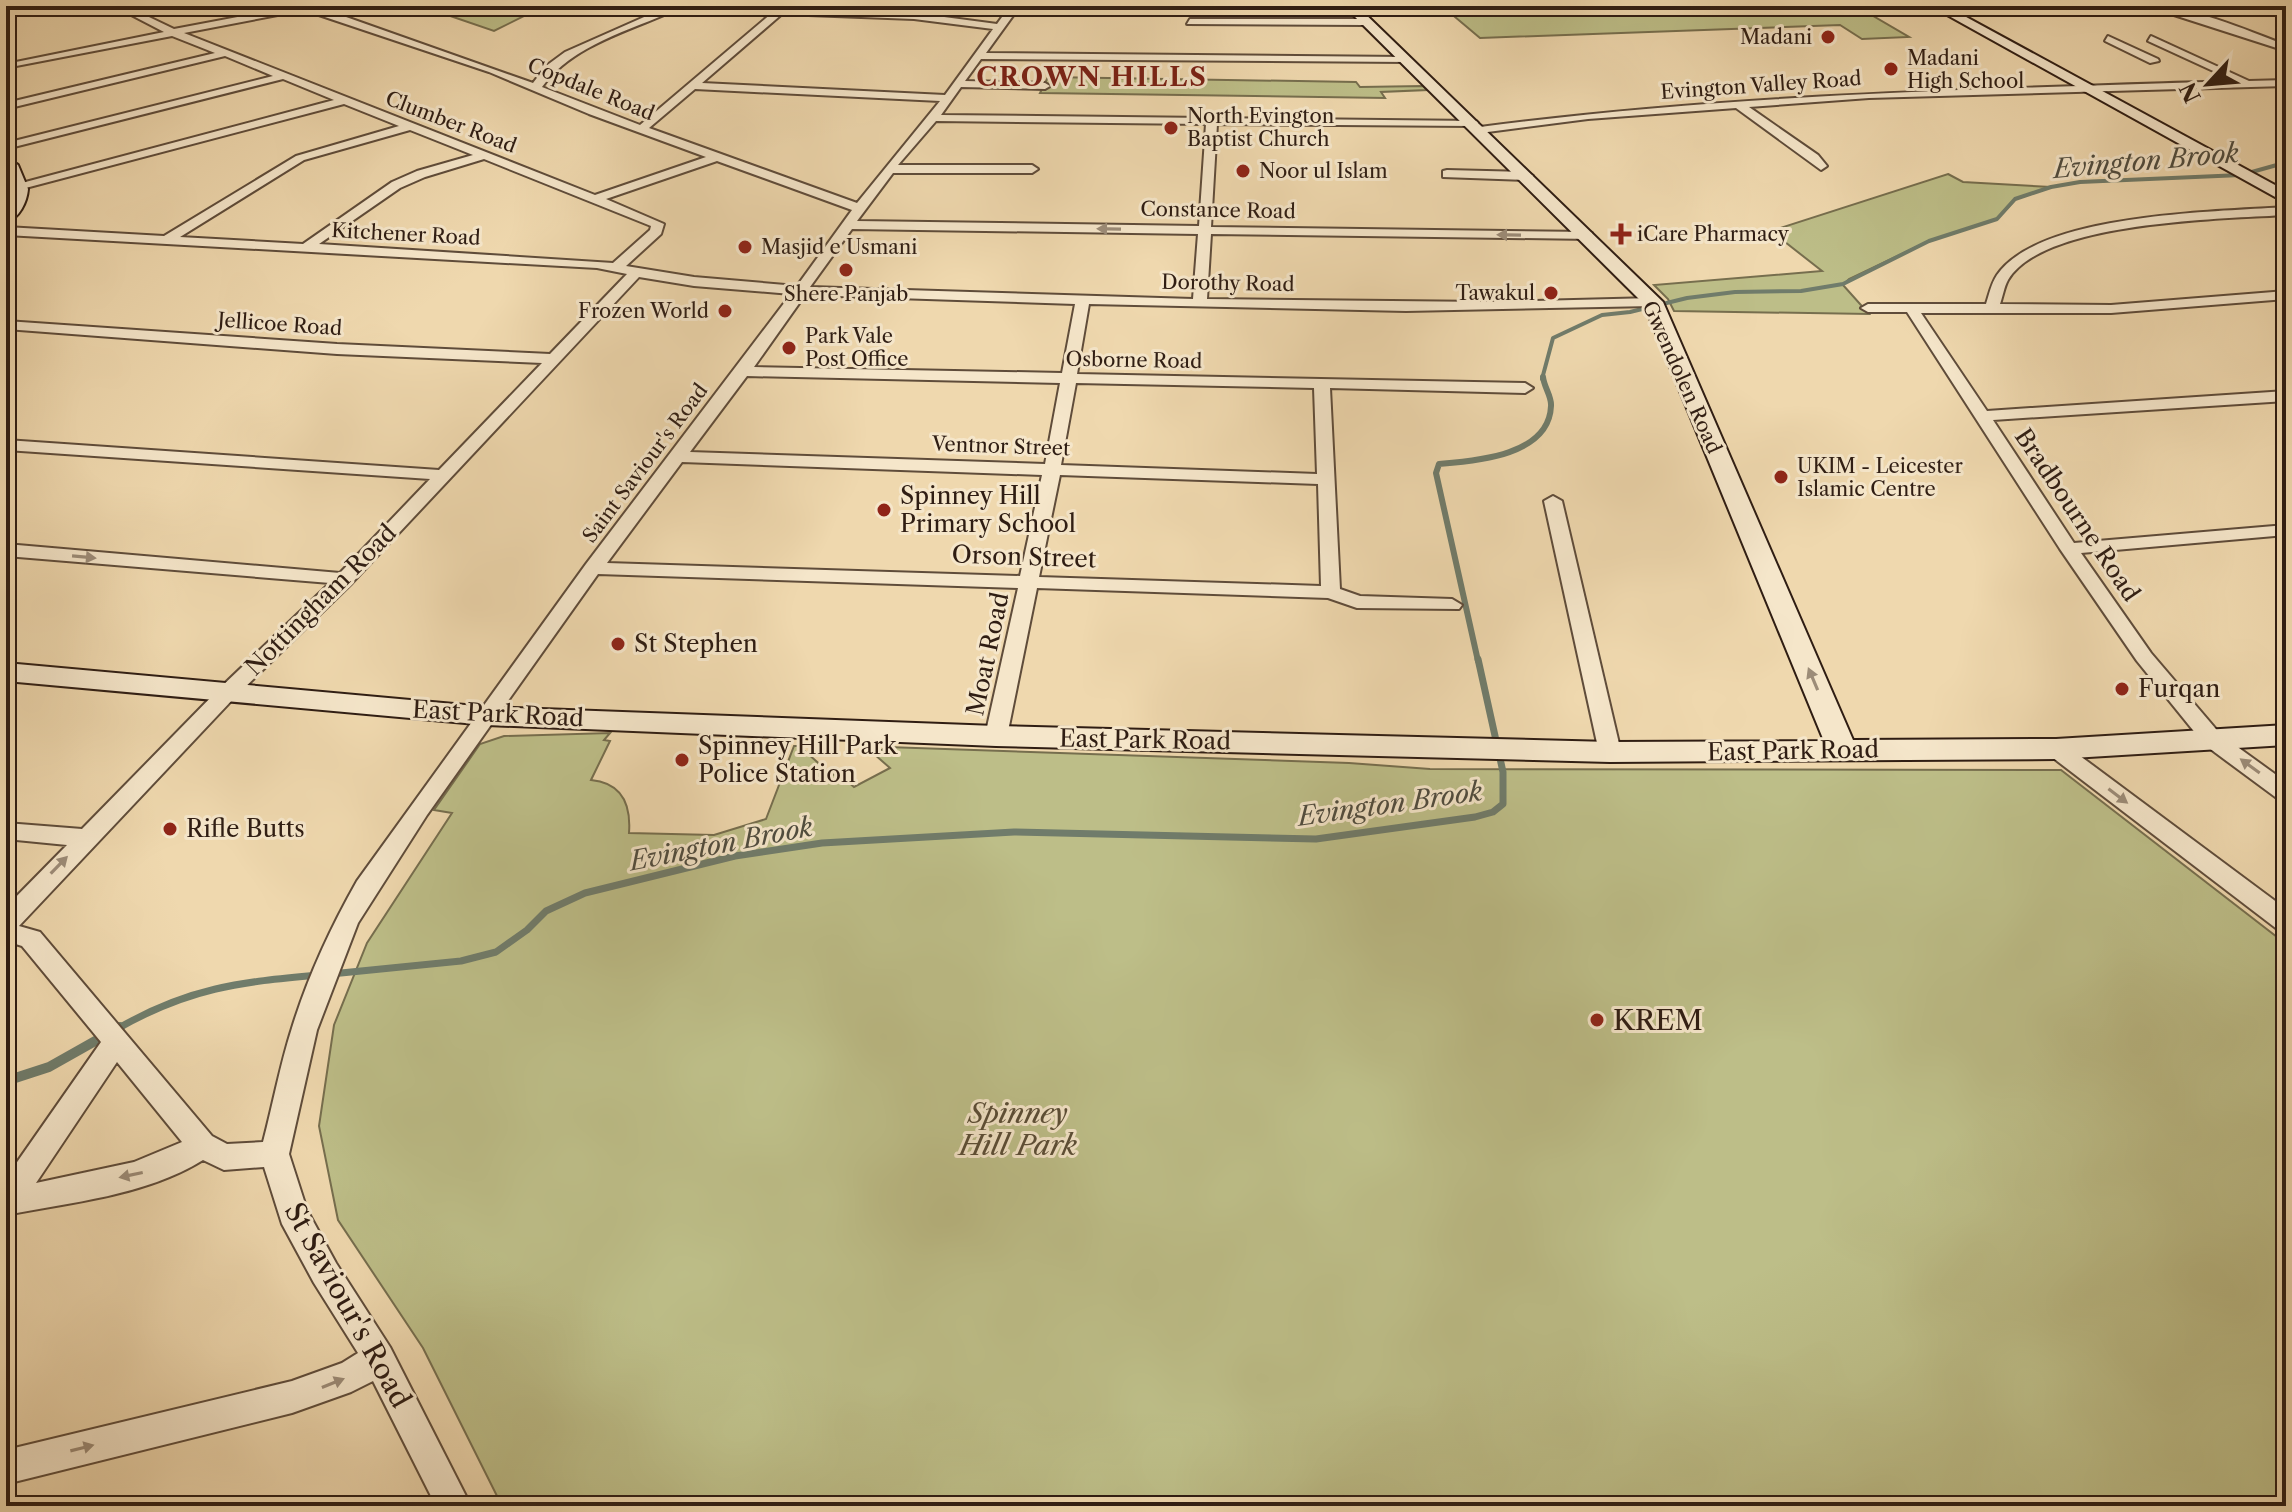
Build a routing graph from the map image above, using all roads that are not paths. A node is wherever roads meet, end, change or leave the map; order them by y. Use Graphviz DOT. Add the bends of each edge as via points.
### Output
graph roads {
  1 [pos="138,6"];
  2 [pos="1015,6"];
  3 [pos="1350,6"];
  4 [pos="1937,6"];
  5 [pos="2151,6"];
  6 [pos="122,7"];
  7 [pos="309,7"];
  8 [pos="676,7"];
  9 [pos="779,12"];
  10 [pos="1190,22"];
  11 [pos="1365,22"];
  12 [pos="1000,27"];
  13 [pos="172,32"];
  14 [pos="2108,39"];
  15 [pos="2151,39"];
  16 [pos="2286,48"];
  17 [pos="226,53"];
  18 [pos="2182,53"];
  19 [pos="2142,54"];
  20 [pos="978,56"];
  21 [pos="1405,60"];
  22 [pos="2154,61"];
  23 [pos="11,64"];
  24 [pos="284,76"];
  25 [pos="2286,83"];
  26 [pos="2250,84"];
  27 [pos="2080,85"];
  28 [pos="691,86"];
  29 [pos="1045,86"];
  30 [pos="536,87"];
  31 [pos="951,91"];
  32 [pos="345,100"];
  33 [pos="1737,104"];
  34 [pos="6,106"];
  35 [pos="933,118"];
  36 [pos="1212,121"];
  37 [pos="411,126"];
  38 [pos="1476,126"];
  39 [pos="642,129"];
  40 [pos="6,146"];
  41 [pos="486,155"];
  42 [pos="716,157"];
  43 [pos="6,162"];
  44 [pos="1821,166"];
  45 [pos="890,169"];
  46 [pos="1032,169"];
  47 [pos="1447,174"];
  48 [pos="1527,176"];
  49 [pos="22,187"];
  50 [pos="597,198"];
  51 [pos="2286,198"];
  52 [pos="860,208"];
  53 [pos="2286,211"];
  54 [pos="6,217"];
  55 [pos="848,225"];
  56 [pos="1204,230"];
  57 [pos="6,231"];
  58 [pos="1587,236"];
  59 [pos="163,242"];
  60 [pos="304,249"];
  61 [pos="615,269"];
  62 [pos="634,275"];
  63 [pos="802,290"];
  64 [pos="2286,295"];
  65 [pos="1083,300"];
  66 [pos="1200,302"];
  67 [pos="1654,305"];
  68 [pos="1868,308"];
  69 [pos="1912,309"];
  70 [pos="1998,310"];
  71 [pos="6,325"];
  72 [pos="551,359"];
  73 [pos="743,371"];
  74 [pos="1068,379"];
  75 [pos="1322,384"];
  76 [pos="1525,388"];
  77 [pos="2286,396"];
  78 [pos="1983,416"];
  79 [pos="6,445"];
  80 [pos="677,457"];
  81 [pos="1052,470"];
  82 [pos="444,475"];
  83 [pos="1324,479"];
  84 [pos="1553,501"];
  85 [pos="2286,530"];
  86 [pos="2069,549"];
  87 [pos="6,550"];
  88 [pos="593,568"];
  89 [pos="345,579"];
  90 [pos="1028,583"];
  91 [pos="1331,592"];
  92 [pos="1452,605"];
  93 [pos="6,672"];
  94 [pos="227,693"];
  95 [pos="487,716"];
  96 [pos="2286,735"];
  97 [pos="996,736"];
  98 [pos="2213,740"];
  99 [pos="2056,749"];
  100 [pos="1843,751"];
  101 [pos="1610,752"];
  102 [pos="2286,793"];
  103 [pos="6,831"];
  104 [pos="84,838"];
  105 [pos="2286,922"];
  106 [pos="6,923"];
  107 [pos="6,931"];
  108 [pos="324,973"];
  109 [pos="111,1034"];
  110 [pos="202,1145"];
  111 [pos="275,1154"];
  112 [pos="6,1202"];
  113 [pos="379,1358"];
  114 [pos="6,1467"];
  115 [pos="454,1506"];
  1 -- 6 [label="street"];
  2 -- 12 [label="street, Saint Saviour's Road"];
  3 -- 11 [label="street, Gwendolen Road"];
  4 -- 27 [label="street"];
  5 -- 16 [label="street"];
  6 -- 13 [label="street, Clumber Road"];
  7 -- 13 [label="street"];
  7 -- 30 [label="street, Copdale Road"];
  8 -- 9 [label="street"];
  8 -- 30 [label="street" via="569,54"];
  9 -- 12 [label="street" via="914,16"];
  9 -- 28 [label="street"];
  10 -- 11 [label="street"];
  11 -- 21 [label="street, Gwendolen Road"];
  12 -- 20 [label="street, Saint Saviour's Road"];
  13 -- 17 [label="street, Clumber Road"];
  13 -- 23 [label="street"];
  14 -- 19 [label="street"];
  15 -- 18 [label="street"];
  17 -- 24 [label="street, Clumber Road"];
  17 -- 34 [label="street"];
  18 -- 19 [label="street"];
  18 -- 26 [label="street"];
  19 -- 22 [label="street"];
  20 -- 21 [label="street"];
  20 -- 31 [label="street, Saint Saviour's Road"];
  21 -- 38 [label="street, Gwendolen Road"];
  24 -- 32 [label="street, Clumber Road"];
  24 -- 40 [label="street"];
  25 -- 26 [label="street, Evington Valley Road"];
  26 -- 27 [label="street, Evington Valley Road"];
  27 -- 33 [label="street, Evington Valley Road"];
  27 -- 51 [label="street"];
  28 -- 31 [label="street"];
  28 -- 39 [label="street"];
  29 -- 31 [label="street"];
  30 -- 39 [label="street, Copdale Road"];
  31 -- 35 [label="street, Saint Saviour's Road"];
  32 -- 37 [label="street, Clumber Road"];
  32 -- 49 [label="street"];
  33 -- 38 [label="street, Evington Valley Road"];
  33 -- 44 [label="street"];
  35 -- 36 [label="street, Evington Valley Road"];
  35 -- 45 [label="street, Saint Saviour's Road"];
  36 -- 38 [label="street, Evington Valley Road"];
  36 -- 56 [label="street"];
  37 -- 41 [label="street, Clumber Road"];
  37 -- 59 [label="street" via="300,158"];
  38 -- 48 [label="street, Gwendolen Road"];
  39 -- 42 [label="street, Copdale Road"];
  41 -- 50 [label="street, Clumber Road"];
  41 -- 60 [label="street" via="396,185"];
  42 -- 50 [label="street"];
  42 -- 52 [label="street, Copdale Road"];
  43 -- 49 [label="street"];
  45 -- 46 [label="street"];
  45 -- 52 [label="street, Saint Saviour's Road"];
  47 -- 48 [label="street"];
  48 -- 58 [label="street, Gwendolen Road"];
  49 -- 54 [label="street"];
  50 -- 61 [label="street, Clumber Road" via="658,224"];
  52 -- 55 [label="street, Saint Saviour's Road"];
  53 -- 70 [label="street" via="2162,219 2069,238 2040,249 2003,276 1993,304"];
  56 -- 55 [label="street, Constance Road, one-way"];
  55 -- 63 [label="street, Saint Saviour's Road"];
  58 -- 56 [label="street, Constance Road, one-way"];
  56 -- 66 [label="street"];
  57 -- 59 [label="street, Kitchener Road"];
  58 -- 67 [label="street, Gwendolen Road"];
  59 -- 60 [label="street, Kitchener Road"];
  60 -- 61 [label="street, Kitchener Road"];
  61 -- 62 [label="street, Kitchener Road"];
  62 -- 63 [label="street, Kitchener Road"];
  62 -- 72 [label="street, Nottingham Road"];
  63 -- 65 [label="street, Dorothy Road"];
  63 -- 73 [label="street, Saint Saviour's Road"];
  64 -- 70 [label="street" via="2111,309"];
  65 -- 66 [label="street, Dorothy Road"];
  65 -- 74 [label="street, Moat Road"];
  66 -- 67 [label="street, Dorothy Road"];
  100 -- 67 [label="street, Gwendolen Road, one-way"];
  68 -- 69 [label="street"];
  69 -- 70 [label="street"];
  69 -- 78 [label="street, Bradbourne Road"];
  71 -- 72 [label="street, Jellicoe Road"];
  72 -- 82 [label="street, Nottingham Road"];
  73 -- 74 [label="street, Osborne Road"];
  73 -- 80 [label="street, Saint Saviour's Road"];
  74 -- 75 [label="street, Osborne Road"];
  74 -- 81 [label="street, Moat Road"];
  75 -- 76 [label="street, Osborne Road"];
  75 -- 83 [label="street"];
  77 -- 78 [label="street"];
  78 -- 86 [label="street, Bradbourne Road"];
  79 -- 82 [label="street"];
  80 -- 81 [label="street, Ventnor Street"];
  80 -- 88 [label="street, Saint Saviour's Road"];
  81 -- 83 [label="street, Ventnor Street"];
  81 -- 90 [label="street, Moat Road"];
  82 -- 89 [label="street, Nottingham Road"];
  83 -- 91 [label="street"];
  84 -- 101 [label="street"];
  85 -- 86 [label="street"];
  86 -- 98 [label="street, Bradbourne Road" via="2144,657"];
  87 -- 89 [label="street, one-way"];
  88 -- 90 [label="street, Orson Street"];
  88 -- 95 [label="street, Saint Saviour's Road"];
  89 -- 94 [label="street, Nottingham Road"];
  90 -- 91 [label="street, Orson Street"];
  90 -- 97 [label="street, Moat Road"];
  91 -- 92 [label="street, Orson Street" via="1357,602"];
  93 -- 94 [label="street, East Park Road"];
  94 -- 95 [label="street, East Park Road"];
  94 -- 104 [label="street, Nottingham Road"];
  95 -- 97 [label="street, East Park Road"];
  95 -- 108 [label="street, Saint Saviour's Road" via="366,887"];
  96 -- 98 [label="street, East Park Road"];
  97 -- 101 [label="street, East Park Road"];
  98 -- 99 [label="street, East Park Road"];
  102 -- 98 [label="street, Bradbourne Road, one-way"];
  99 -- 100 [label="street, East Park Road"];
  99 -- 105 [label="street, one-way"];
  100 -- 101 [label="street, East Park Road"];
  103 -- 104 [label="street"];
  106 -- 104 [label="street, Nottingham Road, one-way"];
  107 -- 109 [label="street" via="31,939"];
  108 -- 111 [label="street, St Saviour's Road" via="304,1030"];
  109 -- 110 [label="street"];
  109 -- 112 [label="street"];
  110 -- 111 [label="street" via="224,1157"];
  110 -- 112 [label="street, one-way" via="159,1169"];
  111 -- 113 [label="street, St Saviour's Road" via="293,1214"];
  114 -- 113 [label="street, one-way" via="292,1397 351,1376"];
  113 -- 115 [label="street, St Saviour's Road"];
}
